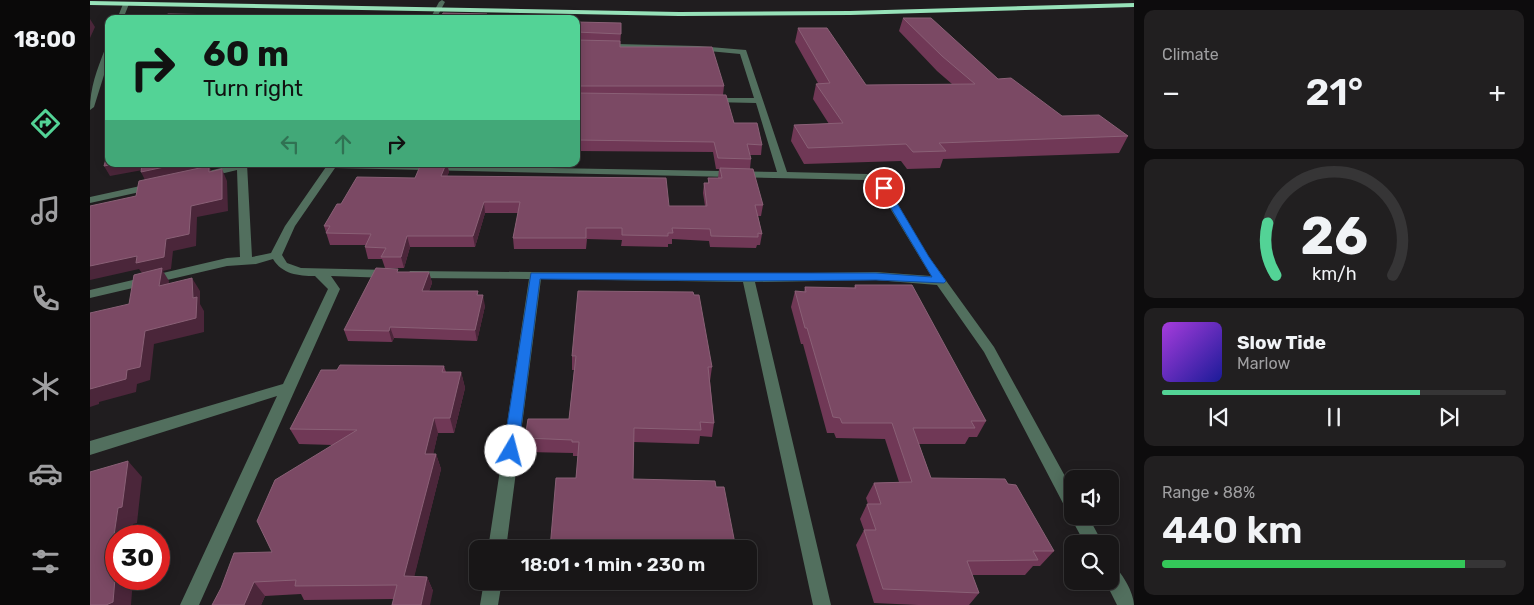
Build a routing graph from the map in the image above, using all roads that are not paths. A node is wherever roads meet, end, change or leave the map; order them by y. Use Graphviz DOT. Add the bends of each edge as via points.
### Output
graph roads {
  1 [pos="340,0"];
  2 [pos="442,2"];
  3 [pos="90,4"];
  4 [pos="126,4"];
  5 [pos="640,5"];
  6 [pos="1134,5"];
  7 [pos="438,11"];
  8 [pos="122,15"];
  9 [pos="436,15"];
  10 [pos="580,45"];
  11 [pos="105,60"];
  12 [pos="700,100"];
  13 [pos="758,101"];
  14 [pos="90,107"];
  15 [pos="233,167"];
  16 [pos="242,167"];
  17 [pos="330,167"];
  18 [pos="467,167"];
  19 [pos="783,174"];
  20 [pos="194,176"];
  21 [pos="166,183"];
  22 [pos="90,200"];
  23 [pos="276,255"];
  24 [pos="246,260"];
  25 [pos="319,273"];
  26 [pos="535,276"];
  27 [pos="748,278"];
  28 [pos="940,281"];
  29 [pos="90,294"];
  30 [pos="290,387"];
  31 [pos="90,448"];
  32 [pos="1064,489"];
  33 [pos="498,540"];
  34 [pos="492,590"];
  35 [pos="1119,590"];
  36 [pos="189,605"];
  37 [pos="489,605"];
  38 [pos="822,605"];
  39 [pos="1127,605"];
  1 -- 2 [label="highway"];
  2 -- 5 [label="highway"];
  2 -- 7 [label="street"];
  3 -- 4 [label="highway"];
  4 -- 7 [label="highway"];
  4 -- 8 [label="street"];
  6 -- 7 [label="highway" via="814,14"];
  7 -- 9 [label="street"];
  10 -- 13 [label="street" via="743,52"];
  11 -- 14 [label="street"];
  12 -- 13 [label="street"];
  13 -- 19 [label="street"];
  15 -- 20 [label="street"];
  16 -- 24 [label="street"];
  17 -- 23 [label="street" via="290,226"];
  18 -- 19 [label="street"];
  19 -- 28 [label="street" via="868,177 876,182 895,205"];
  21 -- 22 [label="street"];
  23 -- 24 [label="street"];
  23 -- 25 [label="street" via="282,266 300,272"];
  24 -- 29 [label="street"];
  25 -- 26 [label="street"];
  25 -- 30 [label="street" via="330,281 334,289"];
  26 -- 27 [label="street"];
  26 -- 33 [label="street"];
  27 -- 28 [label="street" via="876,276"];
  27 -- 38 [label="street"];
  28 -- 32 [label="street" via="989,350"];
  30 -- 31 [label="street"];
  30 -- 36 [label="street"];
  34 -- 37 [label="street"];
  35 -- 39 [label="street"];
}
